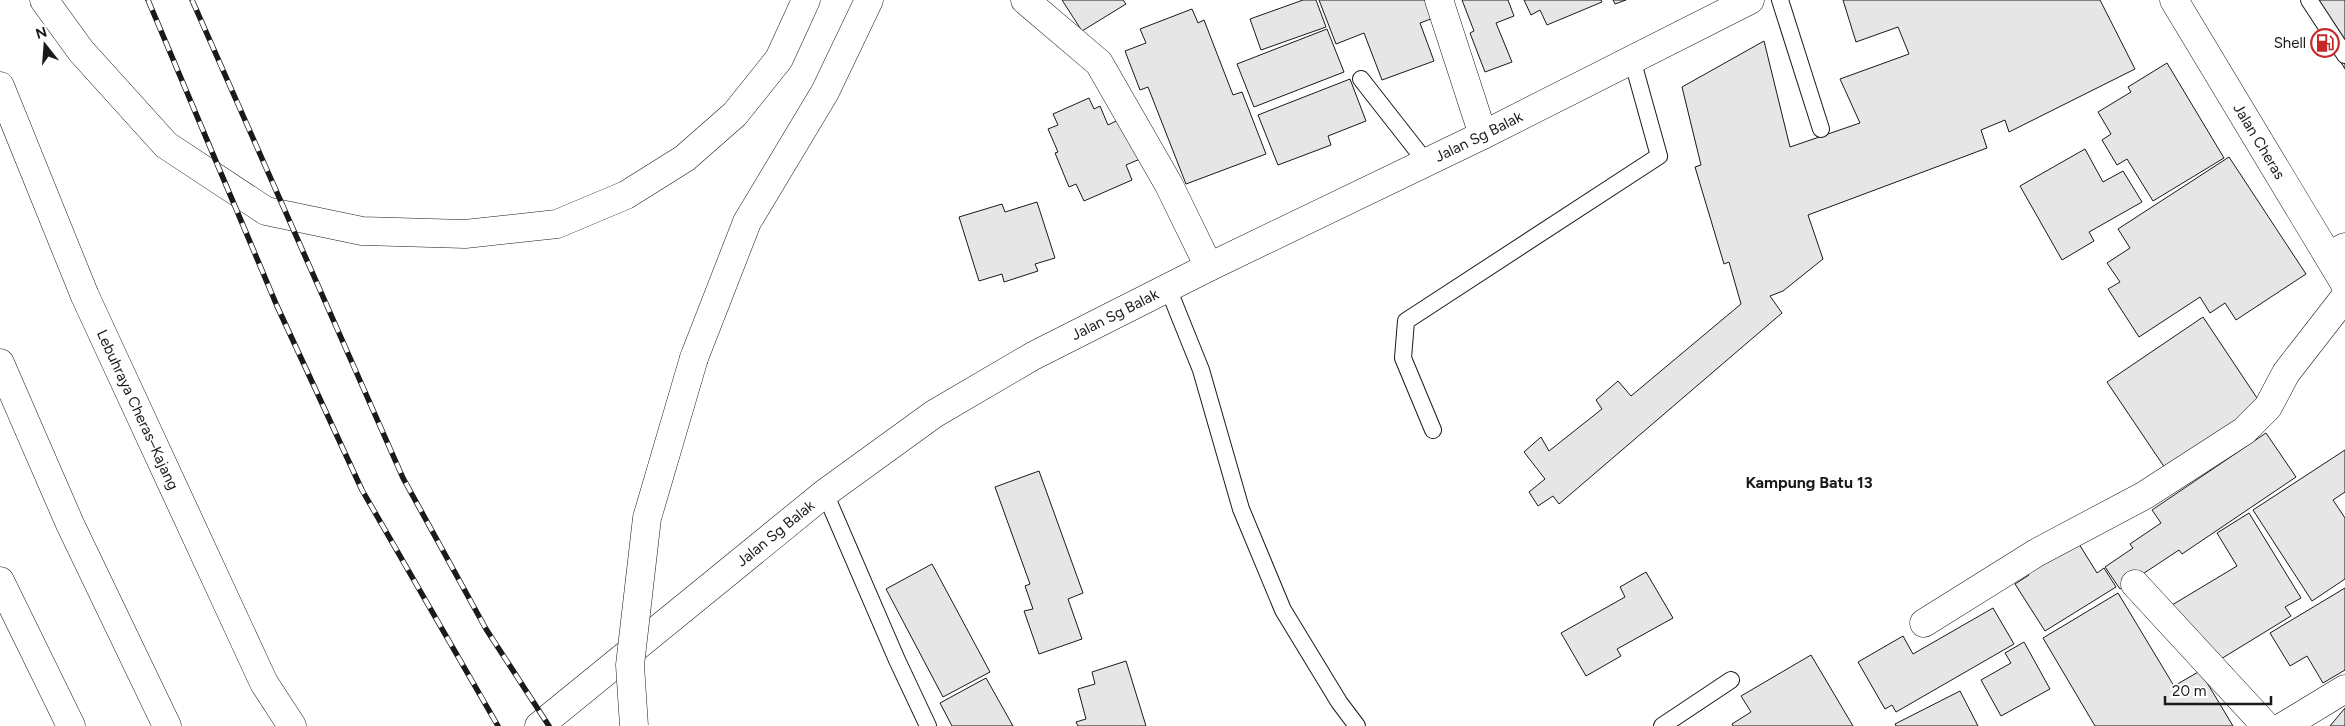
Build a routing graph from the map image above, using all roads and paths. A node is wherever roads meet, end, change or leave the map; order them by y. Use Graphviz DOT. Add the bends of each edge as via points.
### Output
graph roads {
  1 [pos="44,0"];
  2 [pos="806,0"];
  3 [pos="869,0"];
  4 [pos="1026,0"];
  5 [pos="1439,0"];
  6 [pos="1780,0"];
  7 [pos="2309,0"];
  8 [pos="1745,1"];
  9 [pos="2181,3"];
  10 [pos="2345,55"];
  11 [pos="1632,59"];
  12 [pos="1361,79"];
  13 [pos="0,86"];
  14 [pos="1821,129"];
  15 [pos="1483,135"];
  16 [pos="1426,162"];
  17 [pos="2337,252"];
  18 [pos="1209,267"];
  19 [pos="2345,284"];
  20 [pos="1168,288"];
  21 [pos="2345,296"];
  22 [pos="0,363"];
  23 [pos="1433,430"];
  24 [pos="826,493"];
  25 [pos="0,581"];
  26 [pos="2135,584"];
  27 [pos="1924,623"];
  28 [pos="1731,680"];
  29 [pos="2345,689"];
  30 [pos="71,726"];
  31 [pos="167,726"];
  32 [pos="292,726"];
  33 [pos="539,726"];
  34 [pos="634,726"];
  35 [pos="928,726"];
  36 [pos="1357,726"];
  37 [pos="1662,726"];
  38 [pos="2266,726"];
  39 [pos="2284,726"];
  1 -- 2 [label="main road" via="81,51 166,144 266,211 362,231 465,234 557,224 626,195 685,158 735,114 778,59"];
  3 -- 34 [label="main road, bridge" via="825,92 747,222 694,358 647,518 630,665"];
  4 -- 18 [label="main road" via="1099,63 1169,185"];
  5 -- 15 [label="main road"];
  6 -- 14 [label="lane"];
  7 -- 10 [label="lane"];
  8 -- 11 [label="main road, Jalan Sg Balak"];
  9 -- 17 [label="main road, Jalan Cheras"];
  11 -- 15 [label="main road, Jalan Sg Balak"];
  11 -- 23 [label="lane" via="1659,156 1406,321 1403,358"];
  12 -- 16 [label="lane"];
  13 -- 32 [label="main road, Lebuhraya Cheras–Kajang" via="85,296 264,683"];
  15 -- 16 [label="main road, Jalan Sg Balak"];
  16 -- 18 [label="main road, Jalan Sg Balak"];
  17 -- 19 [label="main road, Jalan Cheras"];
  18 -- 20 [label="main road, Jalan Sg Balak"];
  20 -- 24 [label="main road, Jalan Sg Balak" via="1033,356 942,409"];
  20 -- 36 [label="lane" via="1200,370 1240,509 1283,610 1338,702"];
  21 -- 27 [label="main road" via="2286,373 2268,407 2244,431 2145,496 2036,553"];
  22 -- 31 [label="main road" via="70,524"];
  24 -- 33 [label="main road, Jalan Sg Balak"];
  24 -- 35 [label="lane"];
  25 -- 30 [label="main road"];
  26 -- 38 [label="main road"];
  28 -- 37 [label="lane"];
  29 -- 39 [label="main road"];
}
